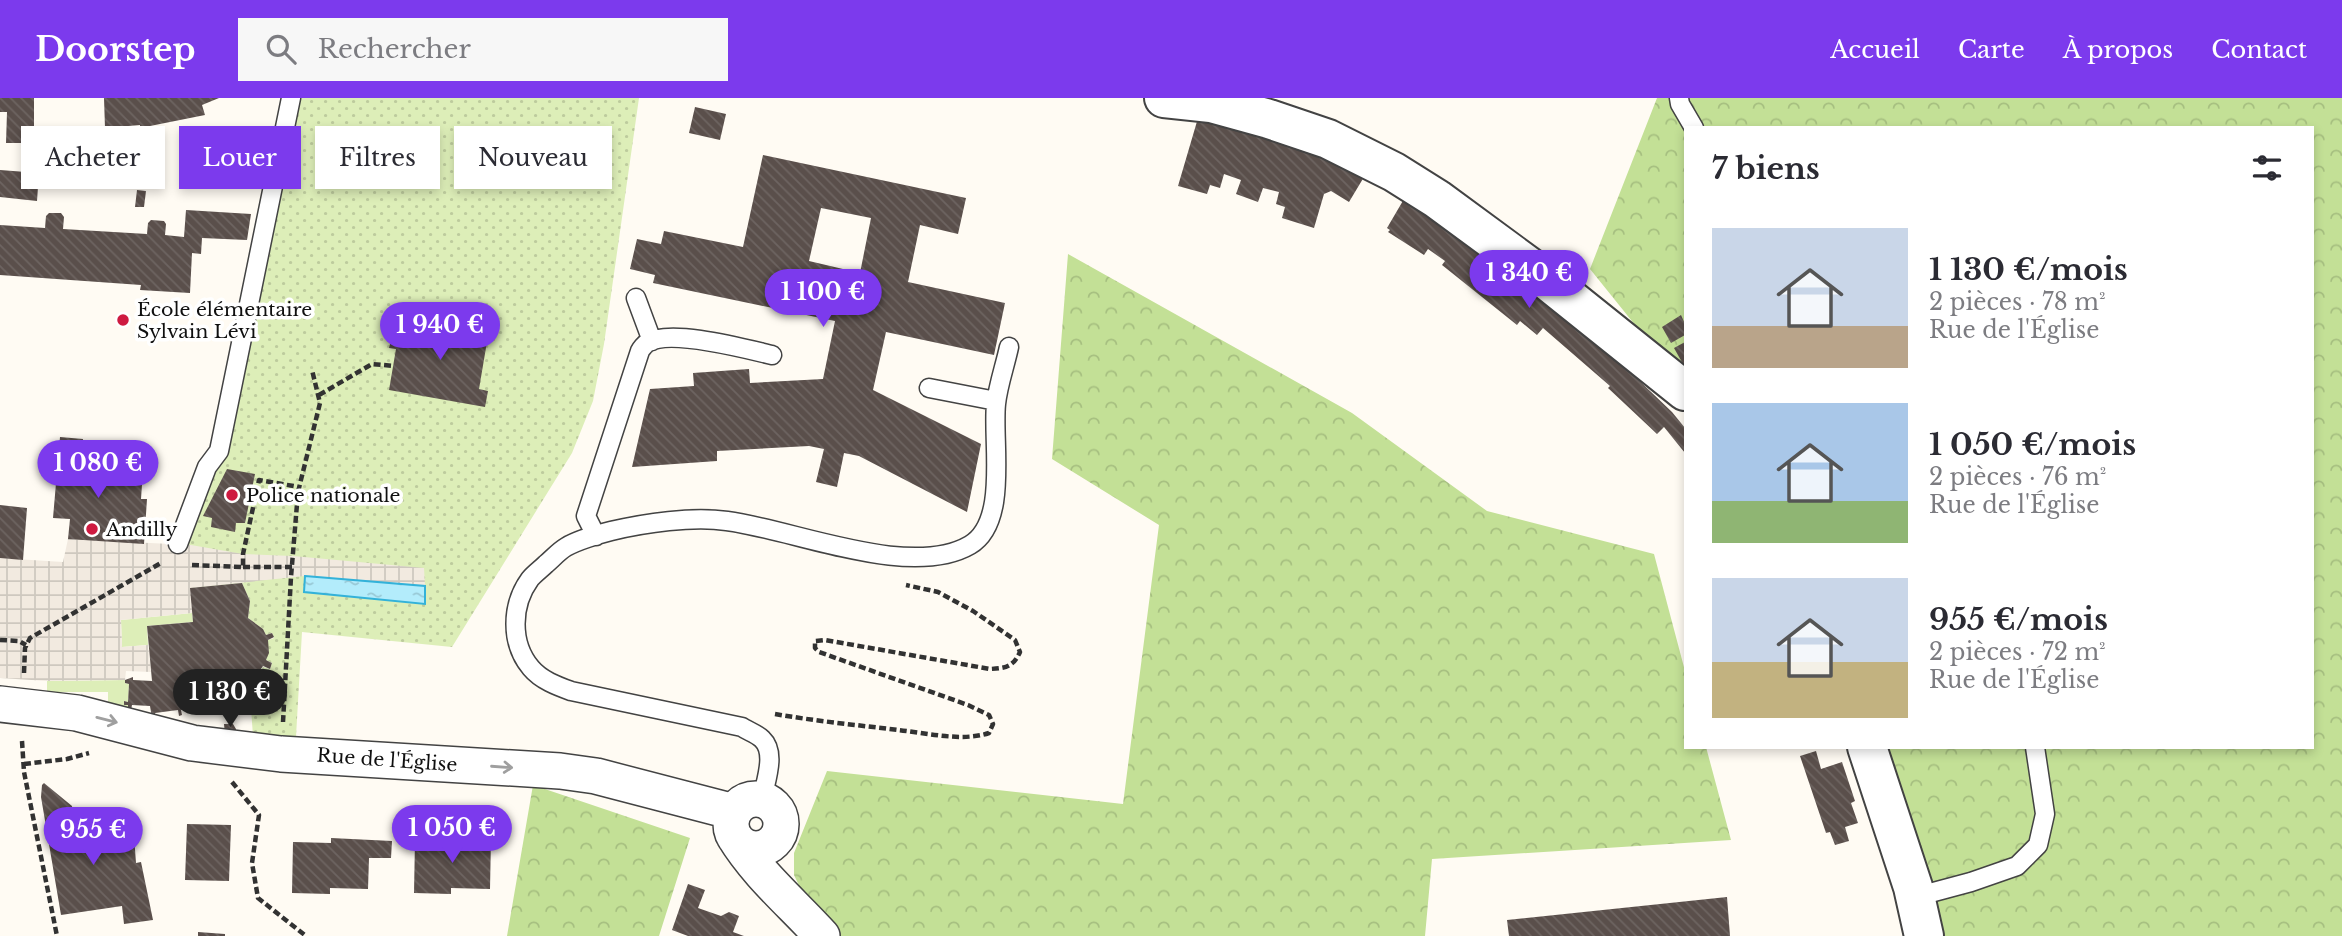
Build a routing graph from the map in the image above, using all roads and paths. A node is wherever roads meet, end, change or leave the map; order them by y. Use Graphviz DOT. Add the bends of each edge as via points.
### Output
graph roads {
  1 [pos="291,98"];
  2 [pos="1164,98"];
  3 [pos="1679,98"];
  4 [pos="1693,126"];
  5 [pos="636,298"];
  6 [pos="652,341"];
  7 [pos="1009,347"];
  8 [pos="772,355"];
  9 [pos="394,366"];
  10 [pos="312,370"];
  11 [pos="929,388"];
  12 [pos="1684,390"];
  13 [pos="319,395"];
  14 [pos="996,401"];
  15 [pos="299,487"];
  16 [pos="596,536"];
  17 [pos="178,544"];
  18 [pos="191,565"];
  19 [pos="165,567"];
  20 [pos="243,567"];
  21 [pos="292,567"];
  22 [pos="152,568"];
  23 [pos="901,584"];
  24 [pos="0,640"];
  25 [pos="27,645"];
  26 [pos="21,707"];
  27 [pos="753,734"];
  28 [pos="229,748"];
  29 [pos="1868,749"];
  30 [pos="2035,749"];
  31 [pos="281,754"];
  32 [pos="743,816"];
  33 [pos="779,832"];
  34 [pos="785,896"];
  35 [pos="1915,897"];
  36 [pos="57,936"];
  37 [pos="306,936"];
  38 [pos="822,936"];
  39 [pos="1924,936"];
  1 -- 17 [label="lane" via="219,451 207,467"];
  2 -- 12 [label="street" via="1211,103 1269,119 1328,139 1394,172 1539,274"];
  3 -- 4 [label="lane"];
  5 -- 6 [label="lane"];
  6 -- 8 [label="lane" via="697,339"];
  6 -- 16 [label="lane" via="640,351 586,516"];
  7 -- 14 [label="lane"];
  9 -- 13 [label="path" via="372,364"];
  10 -- 13 [label="path"];
  11 -- 14 [label="lane"];
  13 -- 15 [label="path"];
  14 -- 16 [label="lane" via="995,496 989,524 972,544 947,554 906,557 874,553 726,521 676,521"];
  15 -- 20 [label="path" via="260,480"];
  15 -- 21 [label="path"];
  16 -- 27 [label="lane" via="565,547 531,579 520,601 515,625 519,648 531,669 551,684 571,691 742,727"];
  17 -- 22 [label="path" via="175,556"];
  18 -- 20 [label="path"];
  19 -- 22 [label="path"];
  20 -- 21 [label="path"];
  21 -- 31 [label="path"];
  22 -- 25 [label="path" via="47,626"];
  23 -- 27 [label="path" via="938,592 973,611 1015,640 1020,652 1015,662 1008,668 990,669 825,640 816,641 815,648 989,715 993,724 989,733 940,734 759,711"];
  24 -- 25 [label="path"];
  25 -- 26 [label="path"];
  26 -- 28 [label="street, Rue de l'Église, one-way" via="77,713"];
  26 -- 36 [label="path" via="24,772"];
  27 -- 32 [label="lane" via="762,738 770,759"];
  28 -- 31 [label="street, Rue de l'Église"];
  28 -- 37 [label="path" via="229,779 259,815 252,863 258,898"];
  29 -- 35 [label="street"];
  30 -- 35 [label="lane" via="2045,814 2038,845 2017,866"];
  31 -- 32 [label="street, Rue de l'Église, one-way" via="560,771 596,776"];
  32 -- 33 [label="street" via="769,803 779,816"];
  32 -- 33 [label="street, Rue de l'Église" via="739,842 754,849 769,845"];
  32 -- 34 [label="street" via="759,873"];
  33 -- 34 [label="street" via="778,870"];
  34 -- 38 [label="street"];
  35 -- 39 [label="street"];
}
